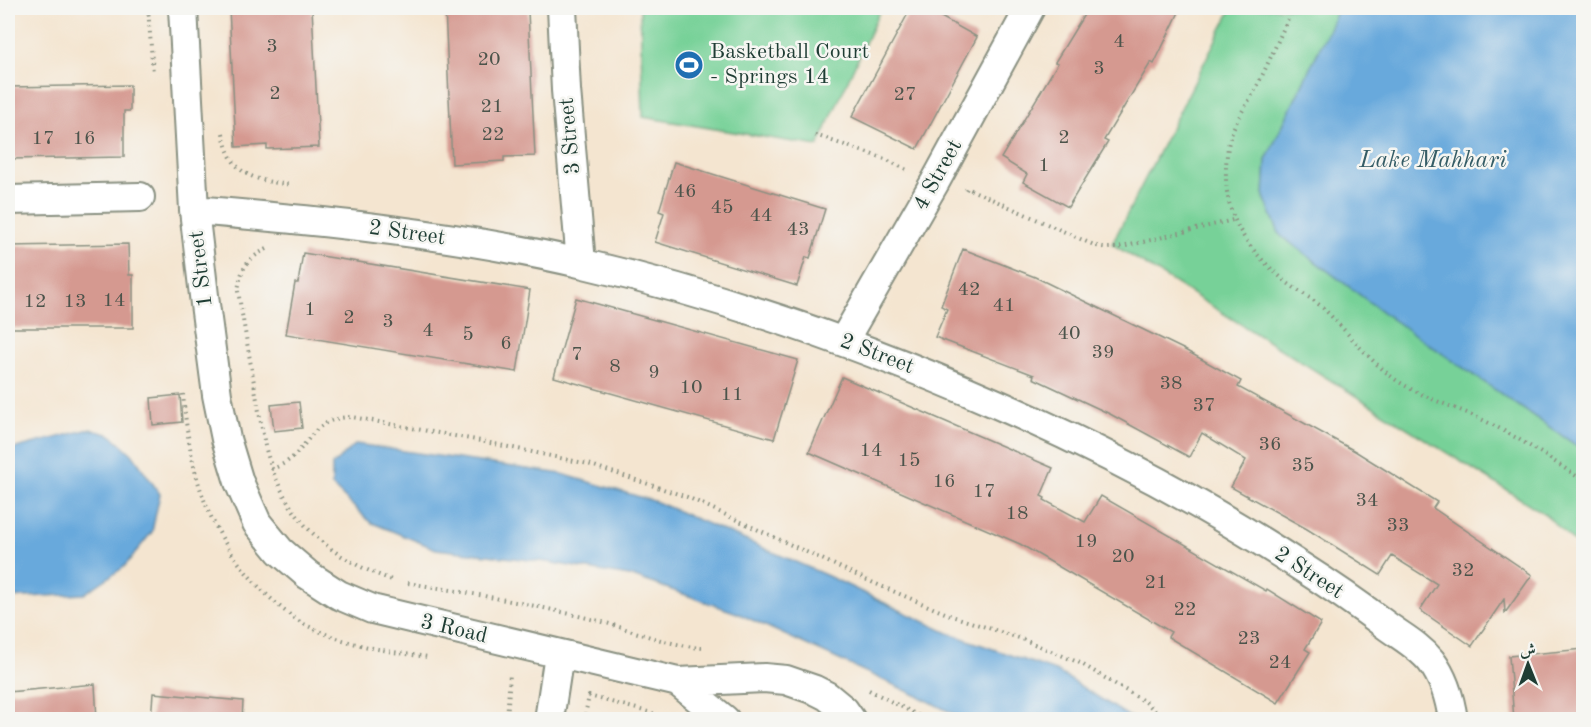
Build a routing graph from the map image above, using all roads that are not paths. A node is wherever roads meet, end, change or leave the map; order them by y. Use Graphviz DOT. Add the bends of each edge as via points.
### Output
graph roads {
  1 [pos="183,8"];
  2 [pos="561,8"];
  3 [pos="1030,8"];
  4 [pos="140,197"];
  5 [pos="8,200"];
  6 [pos="194,210"];
  7 [pos="581,263"];
  8 [pos="844,340"];
  9 [pos="257,523"];
  10 [pos="559,654"];
  11 [pos="764,678"];
  12 [pos="678,682"];
  13 [pos="549,720"];
  14 [pos="725,720"];
  15 [pos="834,720"];
  16 [pos="852,720"];
  17 [pos="1453,720"];
  1 -- 6 [label="street, 1 Street"];
  2 -- 7 [label="street, 3 Street"];
  3 -- 8 [label="street, 4 Street"];
  4 -- 5 [label="street"];
  6 -- 7 [label="street, 2 Street" via="303,219 437,237"];
  6 -- 9 [label="street, 1 Street" via="226,439"];
  7 -- 8 [label="street, 2 Street" via="756,310"];
  8 -- 17 [label="street, 2 Street" via="1071,437 1195,502 1272,548 1417,647 1440,675"];
  9 -- 10 [label="street, 3 Road" via="280,551 308,575 372,609"];
  10 -- 12 [label="street, 3 Road"];
  10 -- 13 [label="street"];
  11 -- 12 [label="street, 3 Road"];
  11 -- 15 [label="street" via="808,708"];
  11 -- 16 [label="street, 3 Road" via="786,680 815,690 836,703"];
  12 -- 14 [label="street, 3 Road"];
}
